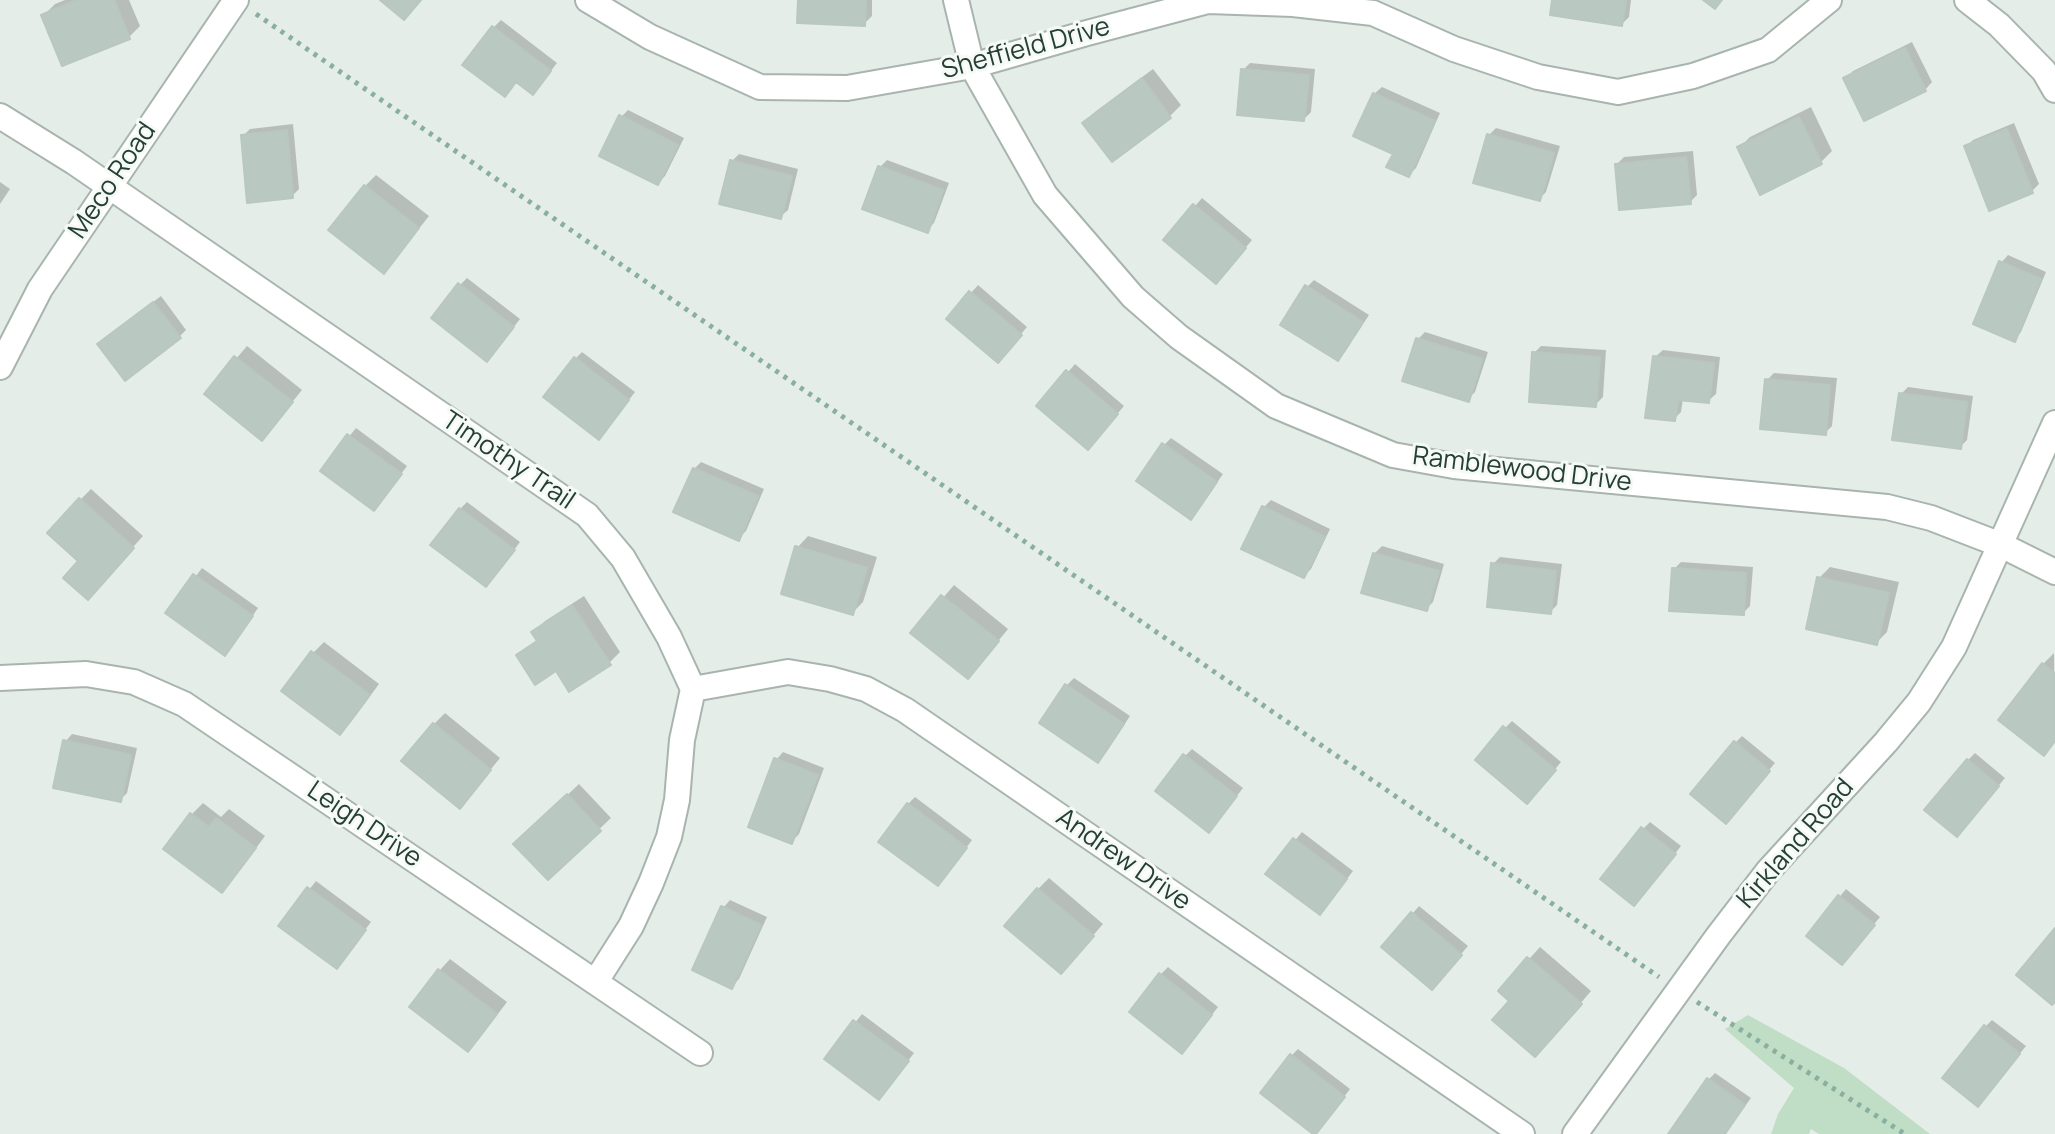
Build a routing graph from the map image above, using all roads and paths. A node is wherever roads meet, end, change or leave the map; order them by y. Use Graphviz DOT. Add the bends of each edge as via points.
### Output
graph roads {
  1 [pos="236,0"];
  2 [pos="588,0"];
  3 [pos="956,0"];
  4 [pos="1829,0"];
  5 [pos="1967,0"];
  6 [pos="972,66"];
  7 [pos="2055,90"];
  8 [pos="0,116"];
  9 [pos="110,187"];
  10 [pos="0,367"];
  11 [pos="2055,423"];
  12 [pos="2001,545"];
  13 [pos="2055,572"];
  14 [pos="0,678"];
  15 [pos="693,689"];
  16 [pos="596,981"];
  17 [pos="1678,990"];
  18 [pos="700,1053"];
  19 [pos="1522,1134"];
  20 [pos="1575,1134"];
  21 [pos="1905,1134"];
  1 -- 9 [label="street, Meco Road"];
  1 -- 17 [label="path"];
  2 -- 6 [label="street, Sheffield Drive" via="650,37 760,87 847,88"];
  3 -- 6 [label="street, Ramblewood Drive"];
  4 -- 6 [label="street, Sheffield Drive" via="1768,50 1693,76 1618,92 1538,77 1454,49 1373,13 1208,1"];
  5 -- 7 [label="street" via="2011,36"];
  6 -- 12 [label="street, Ramblewood Drive" via="1045,195 1133,297 1276,406 1393,455 1424,461 1887,507"];
  8 -- 9 [label="street, Timothy Trail"];
  9 -- 10 [label="street, Meco Road" via="40,289"];
  9 -- 15 [label="street, Timothy Trail" via="587,515 623,558"];
  11 -- 12 [label="street, Kirkland Road"];
  12 -- 13 [label="street, Ramblewood Drive"];
  12 -- 17 [label="street, Kirkland Road" via="1954,647 1919,702 1768,871"];
  14 -- 16 [label="street, Leigh Drive" via="86,674 134,682 184,704"];
  15 -- 16 [label="street" via="669,837 631,926"];
  15 -- 19 [label="street, Andrew Drive" via="788,672 866,689 905,710"];
  16 -- 18 [label="street, Leigh Drive"];
  17 -- 20 [label="street, Kirkland Road"];
  17 -- 21 [label="path"];
}
